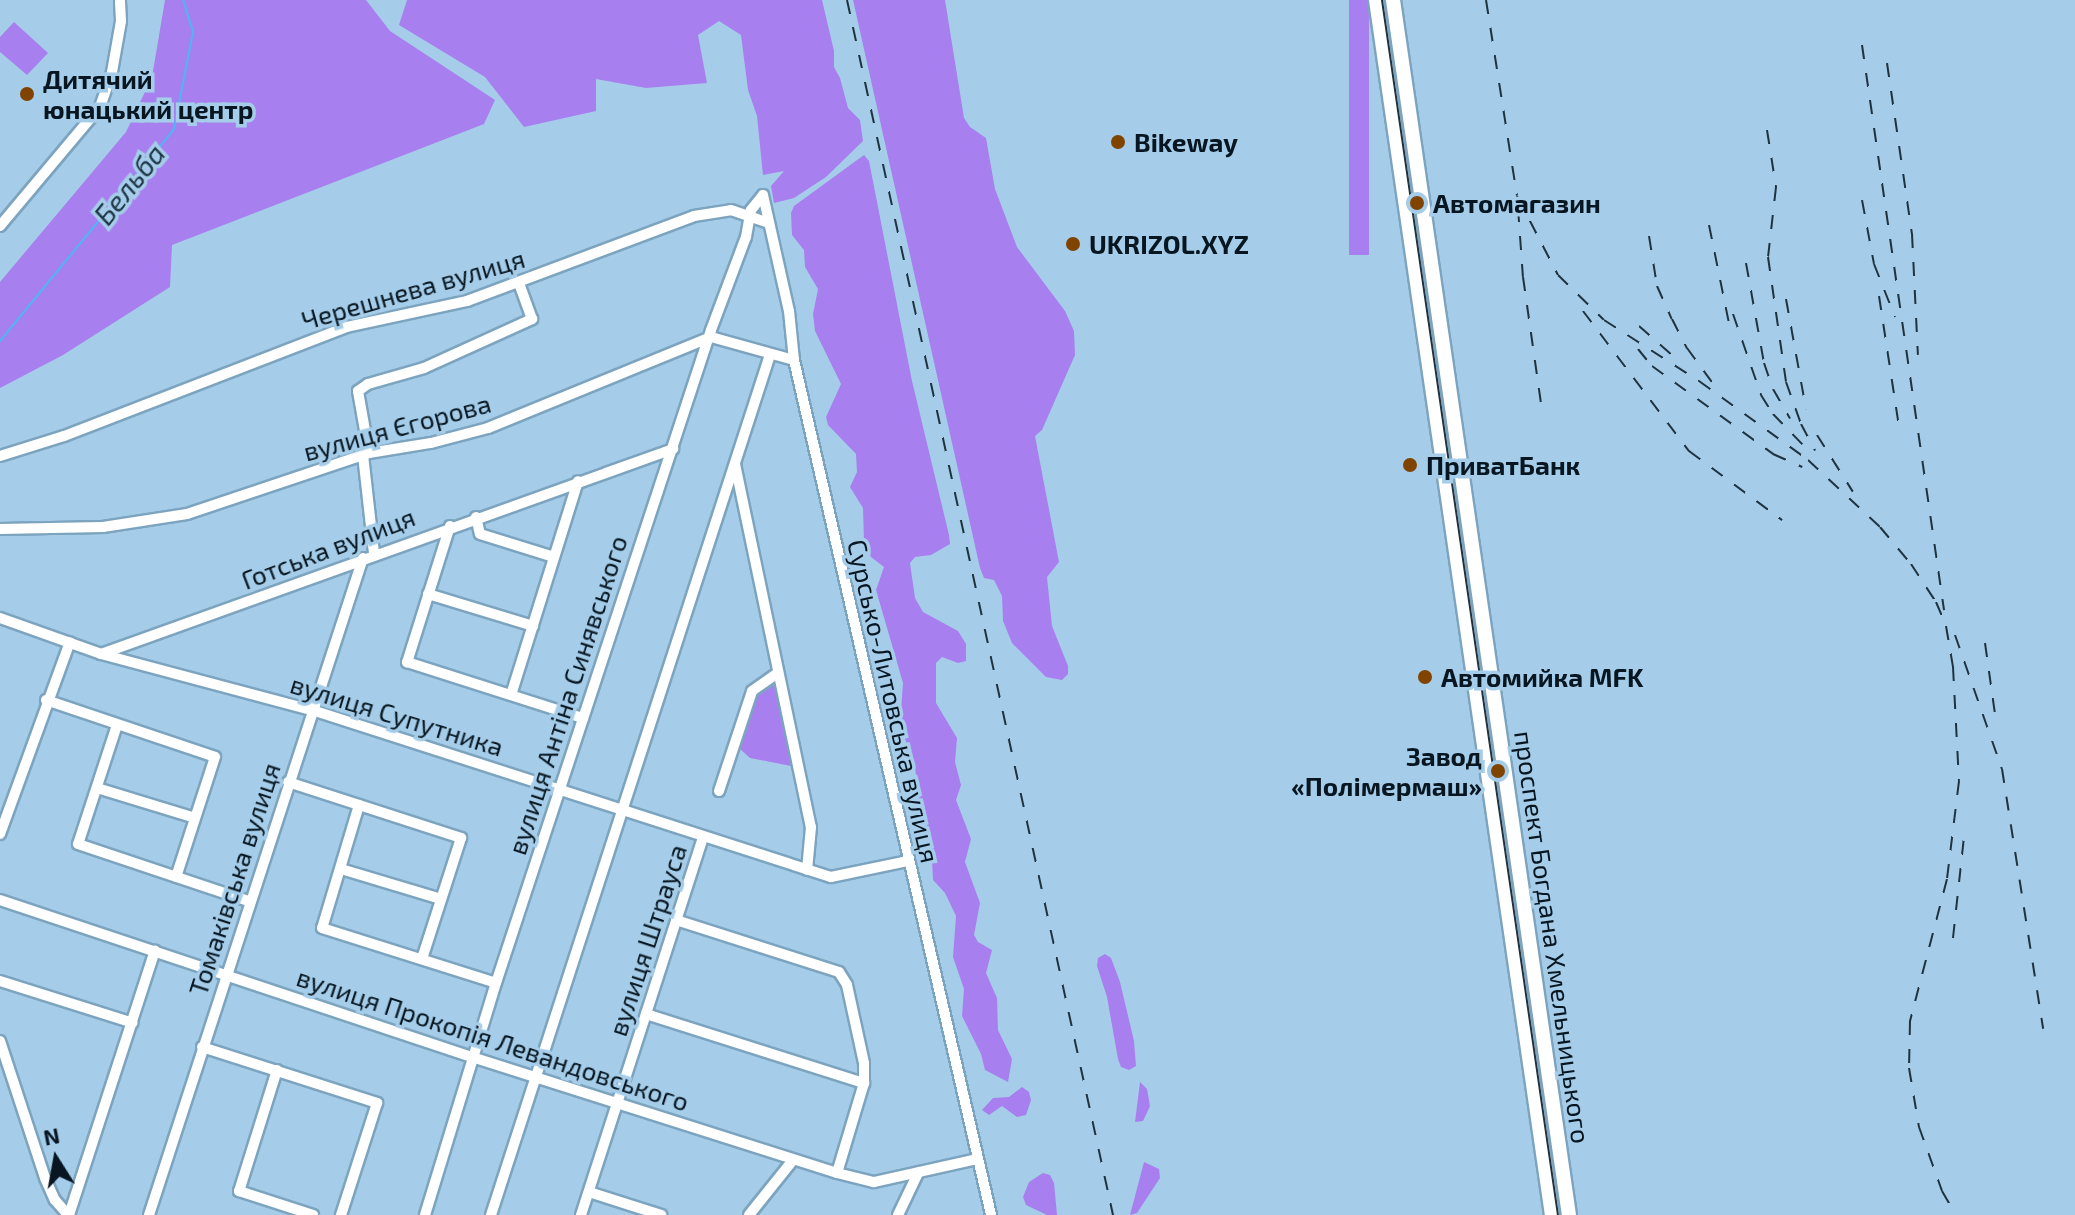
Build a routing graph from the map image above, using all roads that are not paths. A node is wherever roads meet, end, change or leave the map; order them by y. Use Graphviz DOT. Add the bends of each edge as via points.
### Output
graph roads {
  1 [pos="120,0"];
  2 [pos="1376,0"];
  3 [pos="1393,0"];
  4 [pos="763,195"];
  5 [pos="750,217"];
  6 [pos="769,223"];
  7 [pos="0,226"];
  8 [pos="519,283"];
  9 [pos="711,337"];
  10 [pos="770,355"];
  11 [pos="794,360"];
  12 [pos="673,449"];
  13 [pos="366,454"];
  14 [pos="0,456"];
  15 [pos="734,461"];
  16 [pos="578,481"];
  17 [pos="476,517"];
  18 [pos="450,526"];
  19 [pos="0,529"];
  20 [pos="374,553"];
  21 [pos="554,557"];
  22 [pos="363,558"];
  23 [pos="428,594"];
  24 [pos="0,618"];
  25 [pos="533,626"];
  26 [pos="70,642"];
  27 [pos="101,654"];
  28 [pos="778,673"];
  29 [pos="511,695"];
  30 [pos="46,700"];
  31 [pos="312,710"];
  32 [pos="583,718"];
  33 [pos="117,725"];
  34 [pos="288,782"];
  35 [pos="97,788"];
  36 [pos="559,789"];
  37 [pos="719,791"];
  38 [pos="359,805"];
  39 [pos="623,812"];
  40 [pos="195,818"];
  41 [pos="0,834"];
  42 [pos="703,837"];
  43 [pos="908,861"];
  44 [pos="341,869"];
  45 [pos="807,870"];
  46 [pos="176,877"];
  47 [pos="441,899"];
  48 [pos="0,900"];
  49 [pos="251,902"];
  50 [pos="676,920"];
  51 [pos="155,951"];
  52 [pos="422,959"];
  53 [pos="227,975"];
  54 [pos="0,981"];
  55 [pos="496,983"];
  56 [pos="646,1014"];
  57 [pos="133,1023"];
  58 [pos="0,1041"];
  59 [pos="202,1047"];
  60 [pos="475,1058"];
  61 [pos="277,1070"];
  62 [pos="534,1074"];
  63 [pos="864,1083"];
  64 [pos="618,1101"];
  65 [pos="977,1159"];
  66 [pos="793,1160"];
  67 [pos="837,1173"];
  68 [pos="918,1173"];
  69 [pos="589,1192"];
  70 [pos="69,1215"];
  71 [pos="149,1215"];
  72 [pos="313,1215"];
  73 [pos="341,1215"];
  74 [pos="425,1215"];
  75 [pos="491,1215"];
  76 [pos="581,1215"];
  77 [pos="661,1215"];
  78 [pos="749,1215"];
  79 [pos="898,1215"];
  80 [pos="991,1215"];
  81 [pos="1552,1215"];
  82 [pos="1569,1215"];
  1 -- 7 [label="street" via="113,68 100,107"];
  2 -- 81 [label="main road, проспект Богдана Хмельницького"];
  3 -- 82 [label="main road, проспект Богдана Хмельницького"];
  4 -- 5 [label="street, вулиця Антіна Синявського"];
  4 -- 6 [label="street, Сурсько-Литовська вулиця"];
  5 -- 6 [label="street, Черешнева вулиця"];
  5 -- 8 [label="street, Черешнева вулиця" via="731,210 694,216"];
  5 -- 9 [label="street, вулиця Антіна Синявського"];
  6 -- 11 [label="street, Сурсько-Литовська вулиця"];
  8 -- 13 [label="street" via="532,319 358,391"];
  8 -- 14 [label="street, Черешнева вулиця" via="434,310 346,327"];
  9 -- 10 [label="street"];
  9 -- 12 [label="street, вулиця Антіна Синявського"];
  9 -- 13 [label="street, вулиця Єгорова" via="488,428"];
  10 -- 11 [label="street"];
  10 -- 15 [label="street"];
  11 -- 43 [label="street, Сурсько-Литовська вулиця"];
  12 -- 16 [label="street, Готська вулиця"];
  12 -- 32 [label="street, вулиця Антіна Синявського"];
  13 -- 19 [label="street, вулиця Єгорова" via="187,514 103,527"];
  13 -- 20 [label="street"];
  15 -- 28 [label="street"];
  15 -- 39 [label="street"];
  16 -- 17 [label="street, Готська вулиця"];
  16 -- 21 [label="street"];
  17 -- 18 [label="street, Готська вулиця"];
  17 -- 21 [label="street" via="480,534"];
  18 -- 20 [label="street, Готська вулиця"];
  18 -- 23 [label="street"];
  20 -- 22 [label="street, Готська вулиця"];
  21 -- 25 [label="street"];
  22 -- 27 [label="street, Готська вулиця"];
  22 -- 31 [label="street, Томаківська вулиця"];
  23 -- 25 [label="street"];
  23 -- 29 [label="street" via="407,662"];
  24 -- 26 [label="street"];
  25 -- 29 [label="street"];
  26 -- 27 [label="street"];
  26 -- 30 [label="street"];
  27 -- 31 [label="street, вулиця Супутника"];
  28 -- 37 [label="street" via="752,691"];
  28 -- 45 [label="street" via="811,827"];
  29 -- 32 [label="street"];
  30 -- 33 [label="street"];
  30 -- 41 [label="street"];
  31 -- 34 [label="street, Томаківська вулиця"];
  31 -- 36 [label="street, вулиця Супутника"];
  32 -- 36 [label="street, вулиця Антіна Синявського"];
  33 -- 35 [label="street"];
  33 -- 40 [label="street" via="215,757"];
  34 -- 38 [label="street"];
  34 -- 49 [label="street, Томаківська вулиця"];
  35 -- 40 [label="street"];
  35 -- 46 [label="street" via="78,844"];
  36 -- 39 [label="street, вулиця Супутника"];
  36 -- 55 [label="street, вулиця Антіна Синявського"];
  38 -- 44 [label="street"];
  38 -- 47 [label="street" via="461,838"];
  39 -- 42 [label="street, вулиця Супутника"];
  39 -- 62 [label="street"];
  40 -- 46 [label="street"];
  42 -- 45 [label="street, вулиця Супутника"];
  42 -- 50 [label="street, вулиця Штрауса"];
  43 -- 45 [label="street, вулиця Супутника" via="831,877"];
  43 -- 65 [label="street, Сурсько-Литовська вулиця"];
  44 -- 47 [label="street"];
  44 -- 52 [label="street" via="322,928"];
  46 -- 49 [label="street"];
  47 -- 52 [label="street"];
  48 -- 51 [label="street, вулиця Прокопія Левандовського"];
  49 -- 53 [label="street, Томаківська вулиця"];
  50 -- 56 [label="street, вулиця Штрауса"];
  50 -- 63 [label="street" via="839,972 847,985"];
  51 -- 53 [label="street, вулиця Прокопія Левандовського"];
  51 -- 57 [label="street"];
  52 -- 55 [label="street"];
  53 -- 59 [label="street, Томаківська вулиця"];
  53 -- 60 [label="street, вулиця Прокопія Левандовського"];
  54 -- 57 [label="street"];
  55 -- 60 [label="street, вулиця Антіна Синявського"];
  56 -- 63 [label="street"];
  56 -- 64 [label="street, вулиця Штрауса"];
  57 -- 70 [label="street"];
  58 -- 70 [label="street" via="45,1178"];
  59 -- 61 [label="street"];
  59 -- 71 [label="street, Томаківська вулиця"];
  60 -- 62 [label="street, вулиця Прокопія Левандовського"];
  60 -- 74 [label="street, вулиця Антіна Синявського"];
  61 -- 72 [label="street" via="239,1191"];
  61 -- 73 [label="street" via="377,1103"];
  62 -- 64 [label="street, вулиця Прокопія Левандовського"];
  62 -- 75 [label="street"];
  63 -- 67 [label="street"];
  64 -- 66 [label="street, вулиця Прокопія Левандовського"];
  64 -- 69 [label="street, вулиця Штрауса"];
  65 -- 68 [label="street, вулиця Прокопія Левандовського"];
  65 -- 80 [label="street, Сурсько-Литовська вулиця"];
  66 -- 67 [label="street, вулиця Прокопія Левандовського"];
  66 -- 78 [label="street"];
  67 -- 68 [label="street, вулиця Прокопія Левандовського" via="874,1182"];
  68 -- 79 [label="street"];
  69 -- 76 [label="street, вулиця Штрауса"];
  69 -- 77 [label="street"];
}
